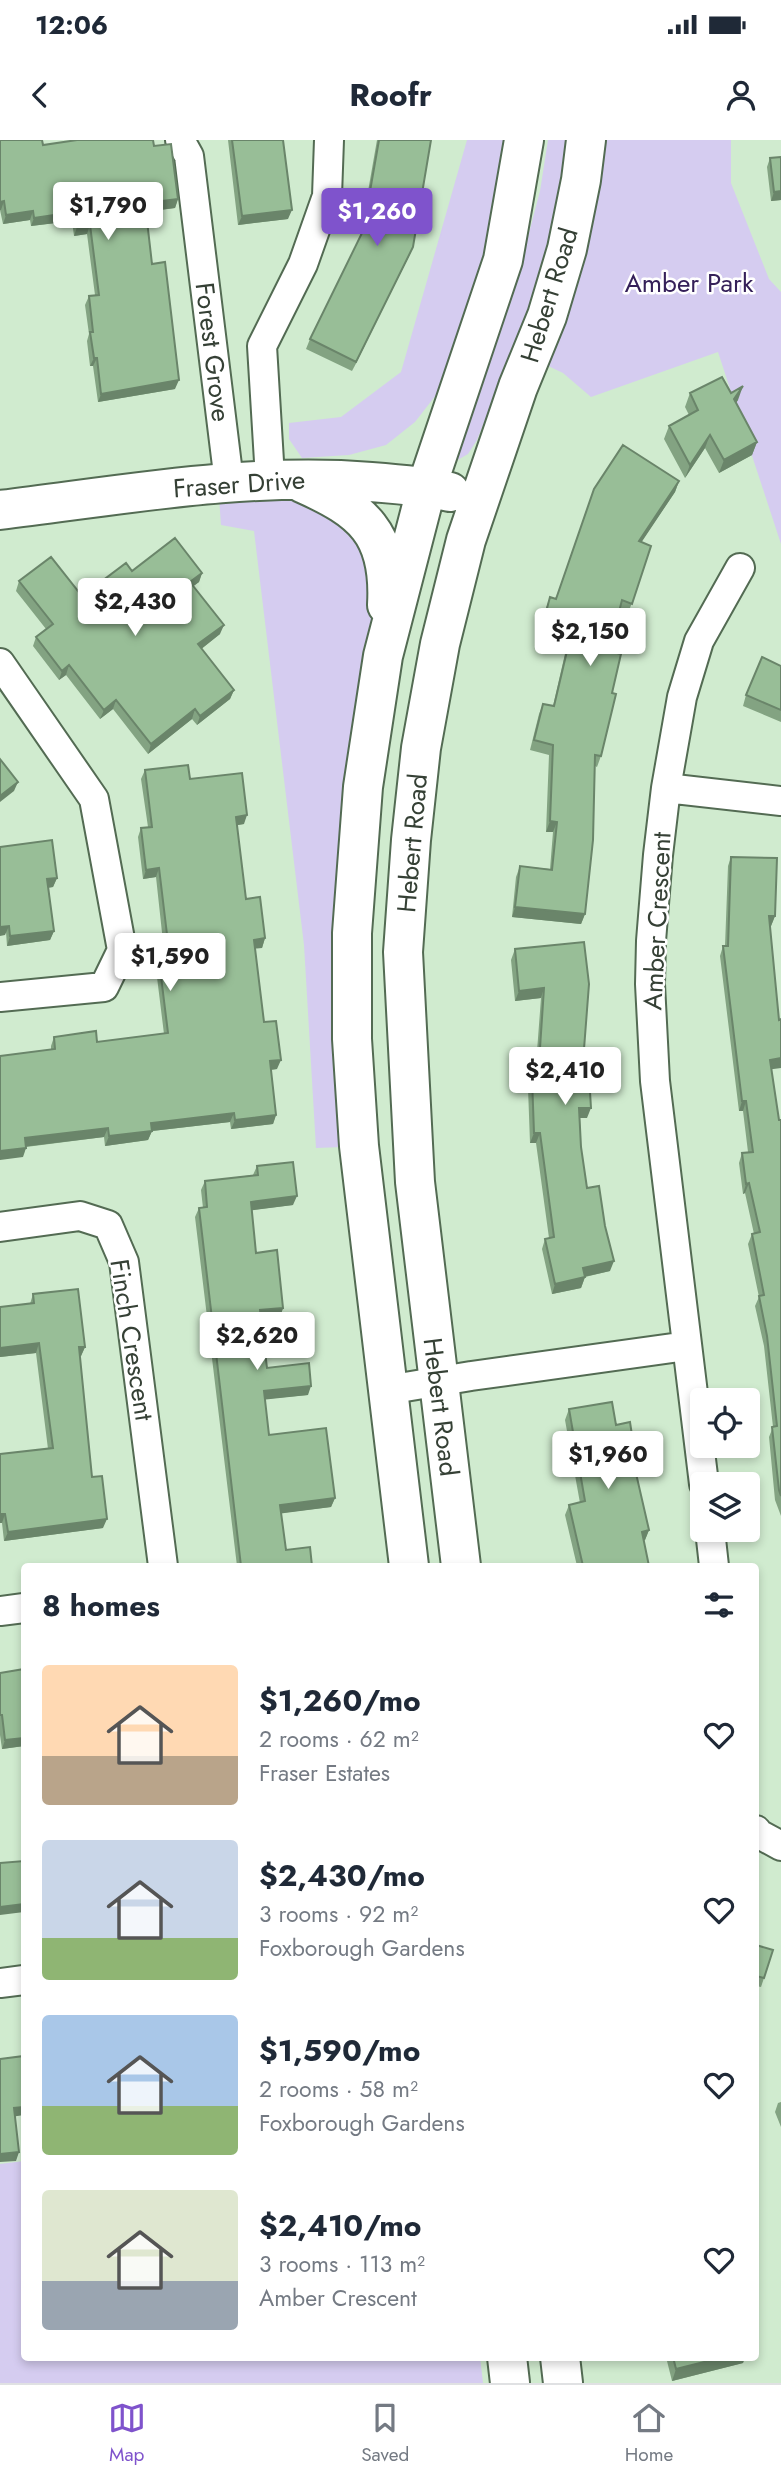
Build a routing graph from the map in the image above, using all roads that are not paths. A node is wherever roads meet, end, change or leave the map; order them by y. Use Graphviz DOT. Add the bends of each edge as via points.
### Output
graph roads {
  1 [pos="180,140"];
  2 [pos="329,140"];
  3 [pos="524,140"];
  4 [pos="586,140"];
  5 [pos="280,478"];
  6 [pos="229,482"];
  7 [pos="427,486"];
  8 [pos="478,499"];
  9 [pos="0,510"];
  10 [pos="740,568"];
  11 [pos="383,656"];
  12 [pos="0,663"];
  13 [pos="666,788"];
  14 [pos="781,802"];
  15 [pos="0,997"];
  16 [pos="0,1227"];
  17 [pos="687,1346"];
  18 [pos="437,1381"];
  19 [pos="387,1390"];
  20 [pos="703,1472"];
  21 [pos="711,1542"];
  22 [pos="163,1563"];
  23 [pos="409,1563"];
  24 [pos="461,1563"];
  25 [pos="714,1563"];
  26 [pos="21,1608"];
  27 [pos="0,1611"];
  28 [pos="759,1834"];
  29 [pos="781,1846"];
  30 [pos="21,1980"];
  31 [pos="0,1983"];
  32 [pos="507,2361"];
  33 [pos="560,2361"];
  34 [pos="510,2383"];
  35 [pos="563,2383"];
  1 -- 6 [label="street, Forest Grove" via="189,156"];
  2 -- 5 [label="street" via="327,196 303,264 262,346"];
  3 -- 7 [label="main road, Hebert Road" via="503,260"];
  4 -- 8 [label="main road, Hebert Road" via="567,249"];
  5 -- 6 [label="main road, Fraser Drive"];
  5 -- 7 [label="main road, Fraser Drive"];
  5 -- 11 [label="main road" via="329,495 355,511 378,537 388,580"];
  6 -- 9 [label="main road, Fraser Drive"];
  7 -- 8 [label="main road, Fraser Drive"];
  7 -- 11 [label="main road, Hebert Road"];
  8 -- 18 [label="main road, Hebert Road" via="440,644 421,748 403,952 415,1182"];
  10 -- 13 [label="street, Amber Crescent" via="699,642 682,697"];
  11 -- 19 [label="main road, Hebert Road" via="363,787 352,933 352,1039 359,1146"];
  12 -- 15 [label="street" via="94,799 122,950 104,987"];
  13 -- 14 [label="street"];
  13 -- 17 [label="street, Amber Crescent" via="650,984 655,1081"];
  16 -- 22 [label="street, Finch Crescent" via="80,1216 108,1225 124,1262"];
  17 -- 18 [label="street"];
  17 -- 20 [label="street, Amber Crescent"];
  18 -- 19 [label="street"];
  18 -- 24 [label="main road, Hebert Road"];
  19 -- 23 [label="main road, Hebert Road"];
  21 -- 25 [label="street"];
  26 -- 27 [label="street"];
  28 -- 29 [label="street"];
  30 -- 31 [label="street"];
  32 -- 34 [label="main road"];
  33 -- 35 [label="main road"];
}
